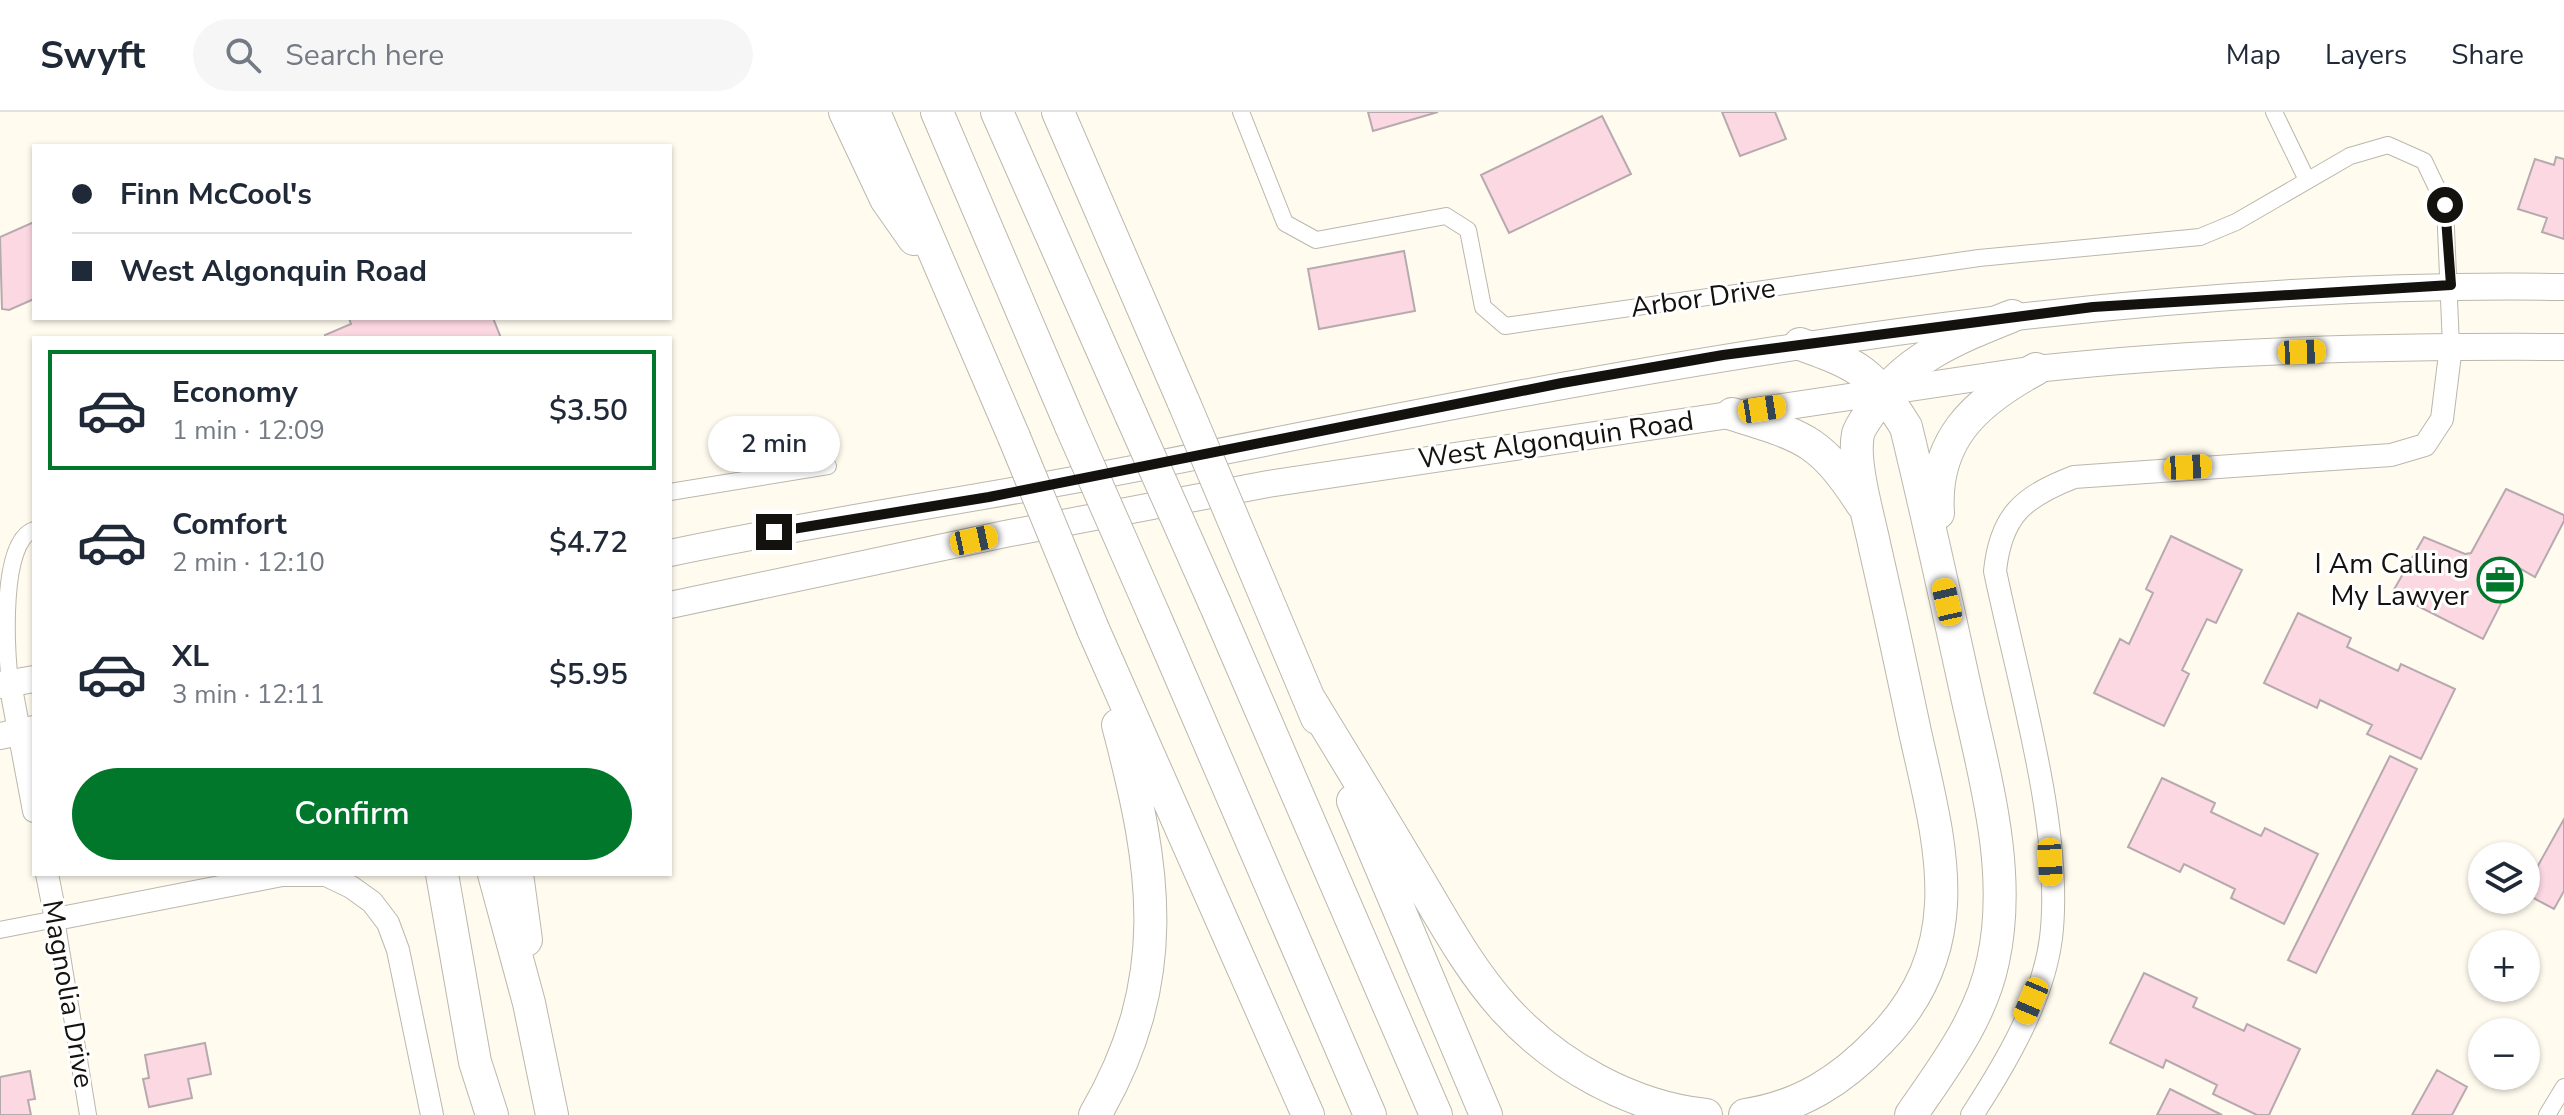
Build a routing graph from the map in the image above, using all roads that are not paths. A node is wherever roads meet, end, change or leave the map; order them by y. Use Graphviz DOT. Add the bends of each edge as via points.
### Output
graph roads {
  1 [pos="845,112"];
  2 [pos="874,112"];
  3 [pos="937,112"];
  4 [pos="997,112"];
  5 [pos="1058,112"];
  6 [pos="1241,112"];
  7 [pos="2274,112"];
  8 [pos="2307,180"];
  9 [pos="2451,285"];
  10 [pos="2564,287"];
  11 [pos="954,297"];
  12 [pos="2012,316"];
  13 [pos="1800,344"];
  14 [pos="2451,346"];
  15 [pos="2564,347"];
  16 [pos="2036,369"];
  17 [pos="1883,391"];
  18 [pos="1732,414"];
  19 [pos="828,466"];
  20 [pos="672,492"];
  21 [pos="1868,513"];
  22 [pos="32,530"];
  23 [pos="672,553"];
  24 [pos="1943,584"];
  25 [pos="672,605"];
  26 [pos="1093,629"];
  27 [pos="15,682"];
  28 [pos="1310,700"];
  29 [pos="17,733"];
  30 [pos="32,802"];
  31 [pos="47,876"];
  32 [pos="277,876"];
  33 [pos="328,876"];
  34 [pos="442,876"];
  35 [pos="495,876"];
  36 [pos="517,876"];
  37 [pos="56,919"];
  38 [pos="0,930"];
  39 [pos="529,1003"];
  40 [pos="2564,1087"];
  41 [pos="88,1115"];
  42 [pos="432,1115"];
  43 [pos="492,1115"];
  44 [pos="552,1115"];
  45 [pos="1095,1115"];
  46 [pos="1308,1115"];
  47 [pos="1370,1115"];
  48 [pos="1436,1115"];
  49 [pos="1486,1115"];
  50 [pos="1706,1115"];
  51 [pos="1745,1115"];
  52 [pos="1911,1115"];
  53 [pos="1972,1115"];
  54 [pos="2547,1115"];
  1 -- 11 [label="highway" via="886,199"];
  2 -- 11 [label="highway"];
  3 -- 47 [label="highway, bridge"];
  4 -- 48 [label="highway, bridge"];
  5 -- 28 [label="highway, bridge"];
  6 -- 8 [label="street, Arbor Drive" via="1285,223 1316,240 1446,216 1468,230 1483,307 1505,326 1979,258 2200,237"];
  7 -- 8 [label="street"];
  8 -- 9 [label="street, Arbor Drive" via="2350,156 2388,145 2424,161 2445,205"];
  9 -- 10 [label="main road, West Algonquin Road"];
  9 -- 12 [label="main road, West Algonquin Road" via="2263,294"];
  9 -- 14 [label="street, Arbor Drive"];
  11 -- 26 [label="highway, bridge"];
  12 -- 13 [label="main road, West Algonquin Road"];
  12 -- 17 [label="highway" via="1957,338 1916,362"];
  13 -- 17 [label="highway" via="1853,363"];
  13 -- 23 [label="main road, West Algonquin Road" via="1562,383 989,497"];
  14 -- 15 [label="main road, West Algonquin Road"];
  14 -- 16 [label="main road, West Algonquin Road" via="2144,357"];
  14 -- 53 [label="street" via="2442,419 2425,445 2391,455 2074,477 2034,496 2008,522 1995,571 2041,786 2050,862 2051,939 2003,1068"];
  16 -- 17 [label="main road, West Algonquin Road"];
  16 -- 24 [label="highway" via="1975,410 1945,452 1936,488"];
  17 -- 18 [label="main road, West Algonquin Road"];
  17 -- 21 [label="highway" via="1858,433"];
  17 -- 24 [label="highway" via="1906,427"];
  18 -- 21 [label="highway" via="1795,434 1820,449"];
  18 -- 25 [label="main road, West Algonquin Road" via="1268,484"];
  19 -- 20 [label="street"];
  21 -- 51 [label="highway" via="1943,862 1938,929 1923,979 1908,1006 1865,1056 1842,1078 1811,1095"];
  22 -- 27 [label="street" via="9,551 0,580"];
  24 -- 52 [label="highway" via="2000,863 1998,931 1984,996"];
  26 -- 45 [label="highway" via="1139,801 1153,906 1142,995 1116,1073"];
  26 -- 46 [label="highway"];
  27 -- 29 [label="street"];
  28 -- 49 [label="highway"];
  28 -- 50 [label="highway" via="1464,953 1505,1009 1598,1081 1650,1102"];
  29 -- 30 [label="street"];
  31 -- 37 [label="street, Magnolia Drive"];
  32 -- 37 [label="street"];
  33 -- 42 [label="street" via="372,902 388,923"];
  34 -- 43 [label="highway" via="475,1062"];
  35 -- 39 [label="highway"];
  36 -- 39 [label="highway" via="525,911"];
  37 -- 38 [label="street"];
  37 -- 41 [label="street, Magnolia Drive"];
  39 -- 44 [label="highway"];
  40 -- 54 [label="street"];
}
